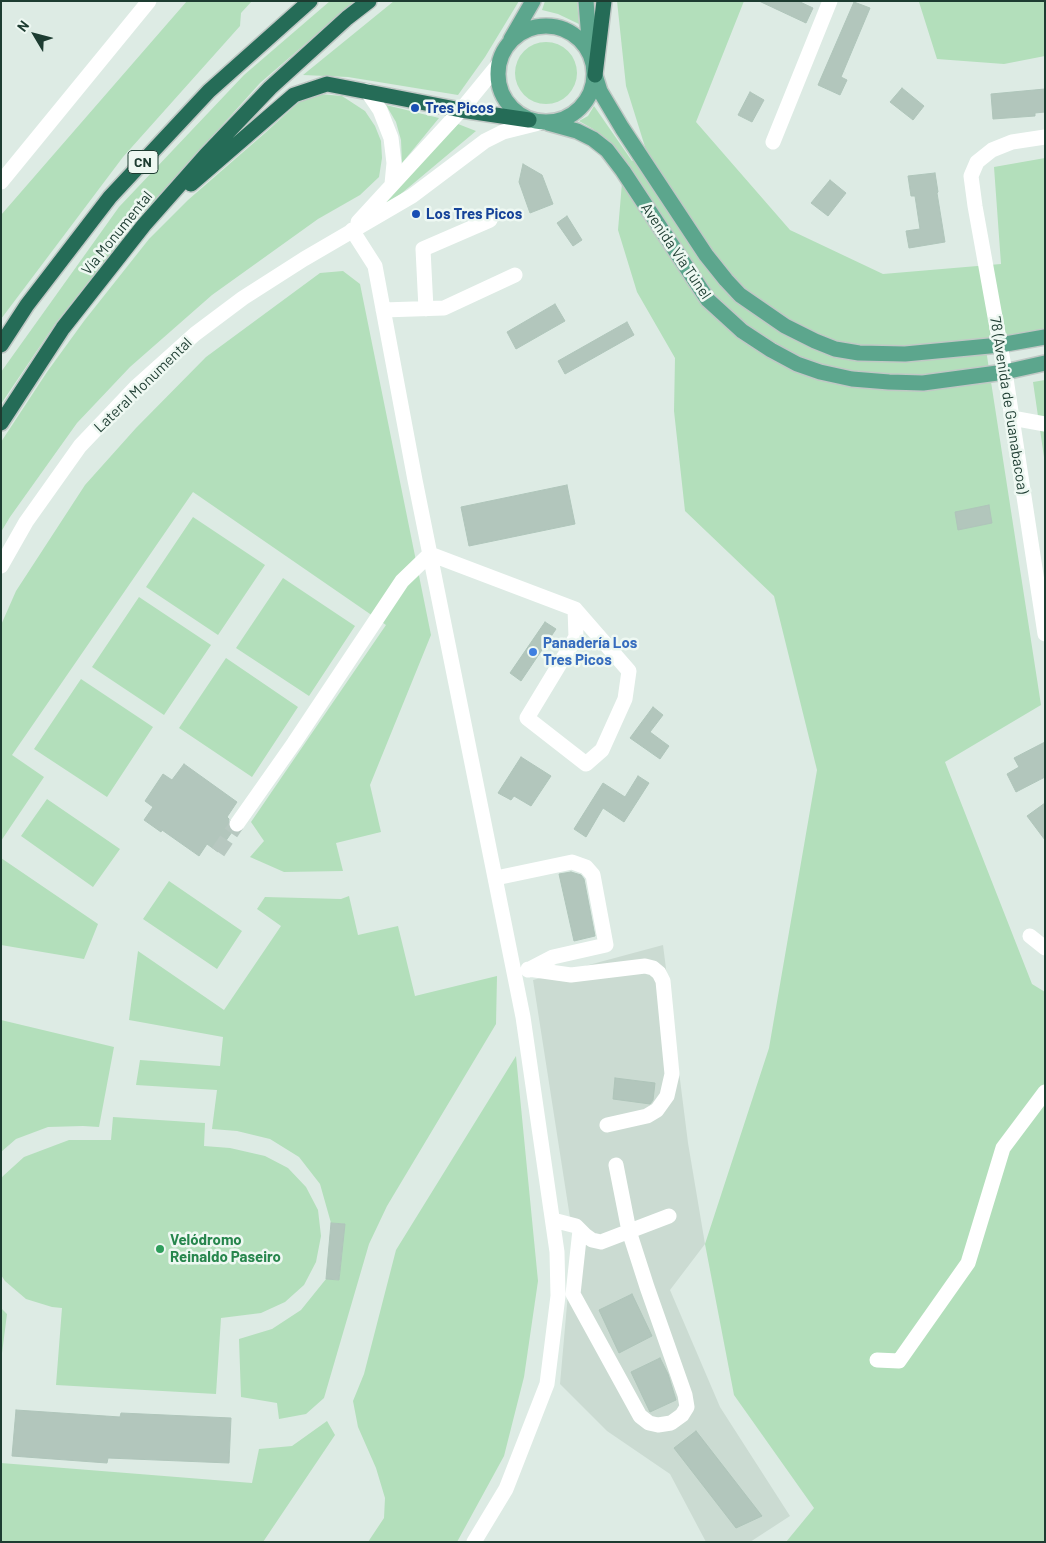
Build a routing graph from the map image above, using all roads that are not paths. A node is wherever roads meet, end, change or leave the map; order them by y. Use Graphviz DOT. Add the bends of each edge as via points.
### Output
graph roads {
  1 [pos="149,1"];
  2 [pos="310,1"];
  3 [pos="369,1"];
  4 [pos="533,1"];
  5 [pos="586,1"];
  6 [pos="604,1"];
  7 [pos="830,1"];
  8 [pos="506,47"];
  9 [pos="590,52"];
  10 [pos="498,65"];
  11 [pos="595,75"];
  12 [pos="367,91"];
  13 [pos="461,110"];
  14 [pos="539,122"];
  15 [pos="1045,137"];
  16 [pos="773,142"];
  17 [pos="1,182"];
  18 [pos="392,184"];
  19 [pos="490,220"];
  20 [pos="144,225"];
  21 [pos="352,230"];
  22 [pos="515,275"];
  23 [pos="426,309"];
  24 [pos="383,310"];
  25 [pos="1045,337"];
  26 [pos="1000,345"];
  27 [pos="1,346"];
  28 [pos="1045,363"];
  29 [pos="1005,372"];
  30 [pos="1012,418"];
  31 [pos="1,423"];
  32 [pos="1045,424"];
  33 [pos="430,554"];
  34 [pos="1,566"];
  35 [pos="575,609"];
  36 [pos="1045,634"];
  37 [pos="237,824"];
  38 [pos="496,878"];
  39 [pos="1030,936"];
  40 [pos="1045,948"];
  41 [pos="522,973"];
  42 [pos="1045,1092"];
  43 [pos="607,1125"];
  44 [pos="616,1165"];
  45 [pos="669,1216"];
  46 [pos="553,1220"];
  47 [pos="580,1230"];
  48 [pos="629,1232"];
  49 [pos="877,1360"];
  50 [pos="474,1542"];
  1 -- 17 [label="street"];
  2 -- 27 [label="highway, Vía Monumental / CN" via="208,91 110,197 27,305"];
  3 -- 20 [label="highway, Vía Monumental" via="270,88"];
  4 -- 8 [label="main road"];
  5 -- 9 [label="main road"];
  6 -- 11 [label="highway"];
  7 -- 16 [label="street"];
  8 -- 9 [label="main road" via="525,31 550,26 566,30 580,39"];
  8 -- 10 [label="main road"];
  9 -- 11 [label="main road"];
  10 -- 13 [label="street, Lateral Monumental"];
  10 -- 14 [label="main road" via="500,92 507,104 517,114"];
  11 -- 14 [label="main road" via="588,99 578,111 564,119"];
  11 -- 26 [label="main road, Avenida Vía Túnel" via="600,91 646,166 706,255 740,295 785,326 815,342 859,353 905,354"];
  12 -- 13 [label="highway"];
  12 -- 18 [label="street" via="380,110 392,138"];
  12 -- 20 [label="highway" via="327,84 294,95"];
  13 -- 14 [label="highway"];
  13 -- 18 [label="street, Lateral Monumental"];
  14 -- 21 [label="street, Lateral Monumental" via="502,132 485,141 412,196"];
  14 -- 29 [label="main road, Avenida Vía Túnel" via="577,131 607,150 708,300 742,331 797,364 852,379 889,382 923,383"];
  15 -- 26 [label="street, 78 (Avenida de Guanabacoa)" via="1012,142 992,150 978,162 971,176"];
  18 -- 21 [label="street, Lateral Monumental"];
  19 -- 23 [label="street" via="424,249"];
  20 -- 31 [label="highway, Vía Monumental" via="63,328"];
  21 -- 24 [label="street" via="375,266"];
  21 -- 34 [label="street, Lateral Monumental" via="243,298 195,334 137,386 80,446 26,522"];
  22 -- 23 [label="street" via="444,308"];
  23 -- 24 [label="street"];
  24 -- 33 [label="street"];
  25 -- 26 [label="main road, Avenida Vía Túnel"];
  26 -- 29 [label="street, 78 (Avenida de Guanabacoa)"];
  28 -- 29 [label="main road, Avenida Vía Túnel"];
  29 -- 30 [label="street, 78 (Avenida de Guanabacoa)"];
  30 -- 32 [label="street"];
  30 -- 36 [label="street, 78 (Avenida de Guanabacoa)"];
  33 -- 35 [label="street"];
  33 -- 37 [label="street" via="402,581"];
  33 -- 38 [label="street"];
  35 -- 35 [label="street" via="576,637 527,718 586,764 602,750 625,699 629,671"];
  38 -- 41 [label="street"];
  38 -- 41 [label="street" via="572,862 586,867 593,875 606,944 553,957"];
  39 -- 40 [label="street"];
  41 -- 43 [label="street" via="572,975 645,966 659,973 663,981 672,1074 667,1096 657,1110 647,1116"];
  41 -- 46 [label="street" via="529,1051"];
  42 -- 49 [label="street" via="1002,1148 968,1263 899,1362"];
  44 -- 48 [label="street"];
  45 -- 48 [label="street"];
  46 -- 47 [label="street"];
  46 -- 50 [label="street" via="558,1296 547,1384 506,1489"];
  47 -- 48 [label="street" via="592,1240 601,1242"];
  47 -- 48 [label="street" via="573,1294 640,1416 658,1426 671,1423 687,1407"];
}
